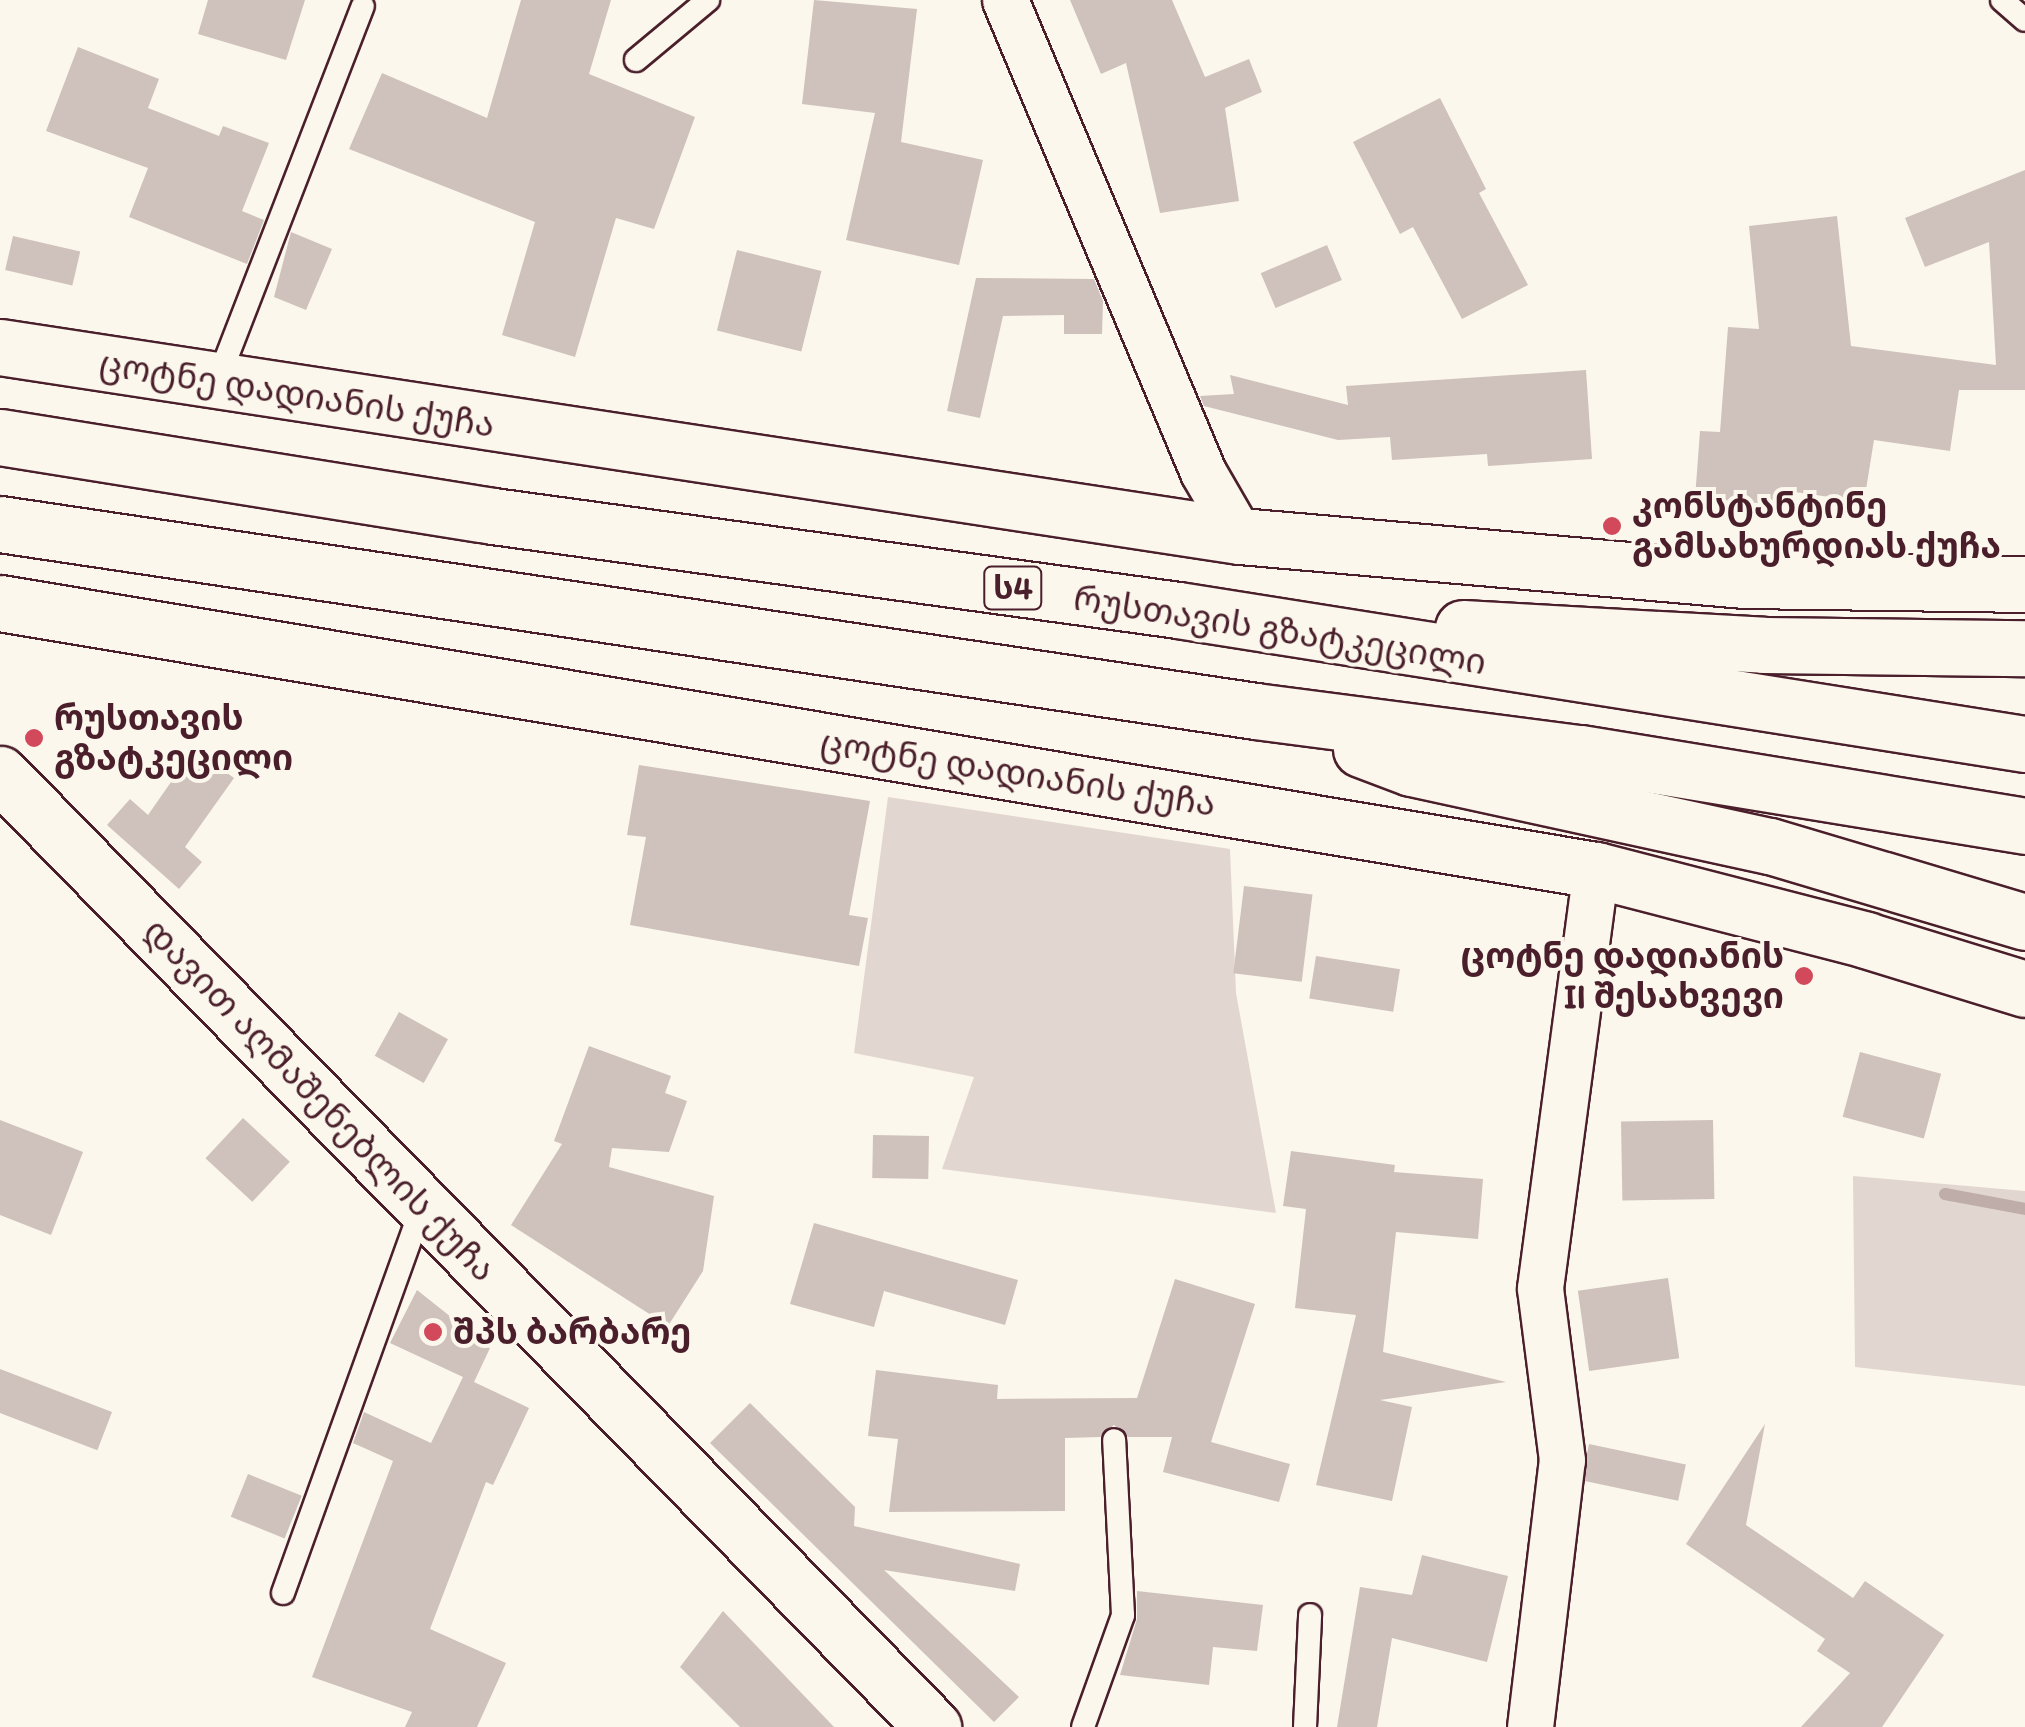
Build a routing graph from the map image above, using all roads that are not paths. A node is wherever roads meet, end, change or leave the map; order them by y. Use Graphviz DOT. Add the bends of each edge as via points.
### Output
graph roads {
  1 [pos="708,0"];
  2 [pos="1004,0"];
  3 [pos="2002,0"];
  4 [pos="363,6"];
  5 [pos="2025,20"];
  6 [pos="636,60"];
  7 [pos="0,348"];
  8 [pos="217,382"];
  9 [pos="0,438"];
  10 [pos="0,524"];
  11 [pos="1240,536"];
  12 [pos="2025,584"];
  13 [pos="0,604"];
  14 [pos="1178,610"];
  15 [pos="2025,648"];
  16 [pos="1255,711"];
  17 [pos="2025,744"];
  18 [pos="0,774"];
  19 [pos="2025,826"];
  20 [pos="1596,870"];
  21 [pos="2025,922"];
  22 [pos="2025,989"];
  23 [pos="422,1205"];
  24 [pos="1114,1440"];
  25 [pos="283,1593"];
  26 [pos="1310,1615"];
  27 [pos="933,1727"];
  28 [pos="1083,1727"];
  29 [pos="1305,1727"];
  30 [pos="1530,1727"];
  1 -- 6 [label="lane"];
  2 -- 11 [label="street" via="1203,472"];
  3 -- 5 [label="lane"];
  4 -- 8 [label="lane"];
  7 -- 8 [label="main road, ცოტნე დადიანის ქუჩა"];
  8 -- 11 [label="main road, ცოტნე დადიანის ქუჩა"];
  9 -- 14 [label="main road, რუსთავის გზატკეცილი / ს4" via="493,516"];
  10 -- 16 [label="main road"];
  11 -- 12 [label="main road, ცოტნე დადიანის ქუჩა" via="1744,580"];
  13 -- 20 [label="main road, ცოტნე დადიანის ქუჩა"];
  14 -- 15 [label="main road" via="1764,645"];
  14 -- 17 [label="main road, რუსთავის გზატკეცილი / ს4"];
  16 -- 19 [label="main road" via="1580,753"];
  16 -- 21 [label="main road" via="1412,768 1770,846"];
  18 -- 23 [label="main road, დავით აღმაშენებლის ქუჩა"];
  20 -- 22 [label="main road, ცოტნე დადიანის ქუჩა"];
  20 -- 30 [label="street" via="1540,1288 1562,1460"];
  23 -- 25 [label="lane"];
  23 -- 27 [label="main road, დავით აღმაშენებლის ქუჩა"];
  24 -- 28 [label="lane" via="1123,1615"];
  26 -- 29 [label="lane"];
}
